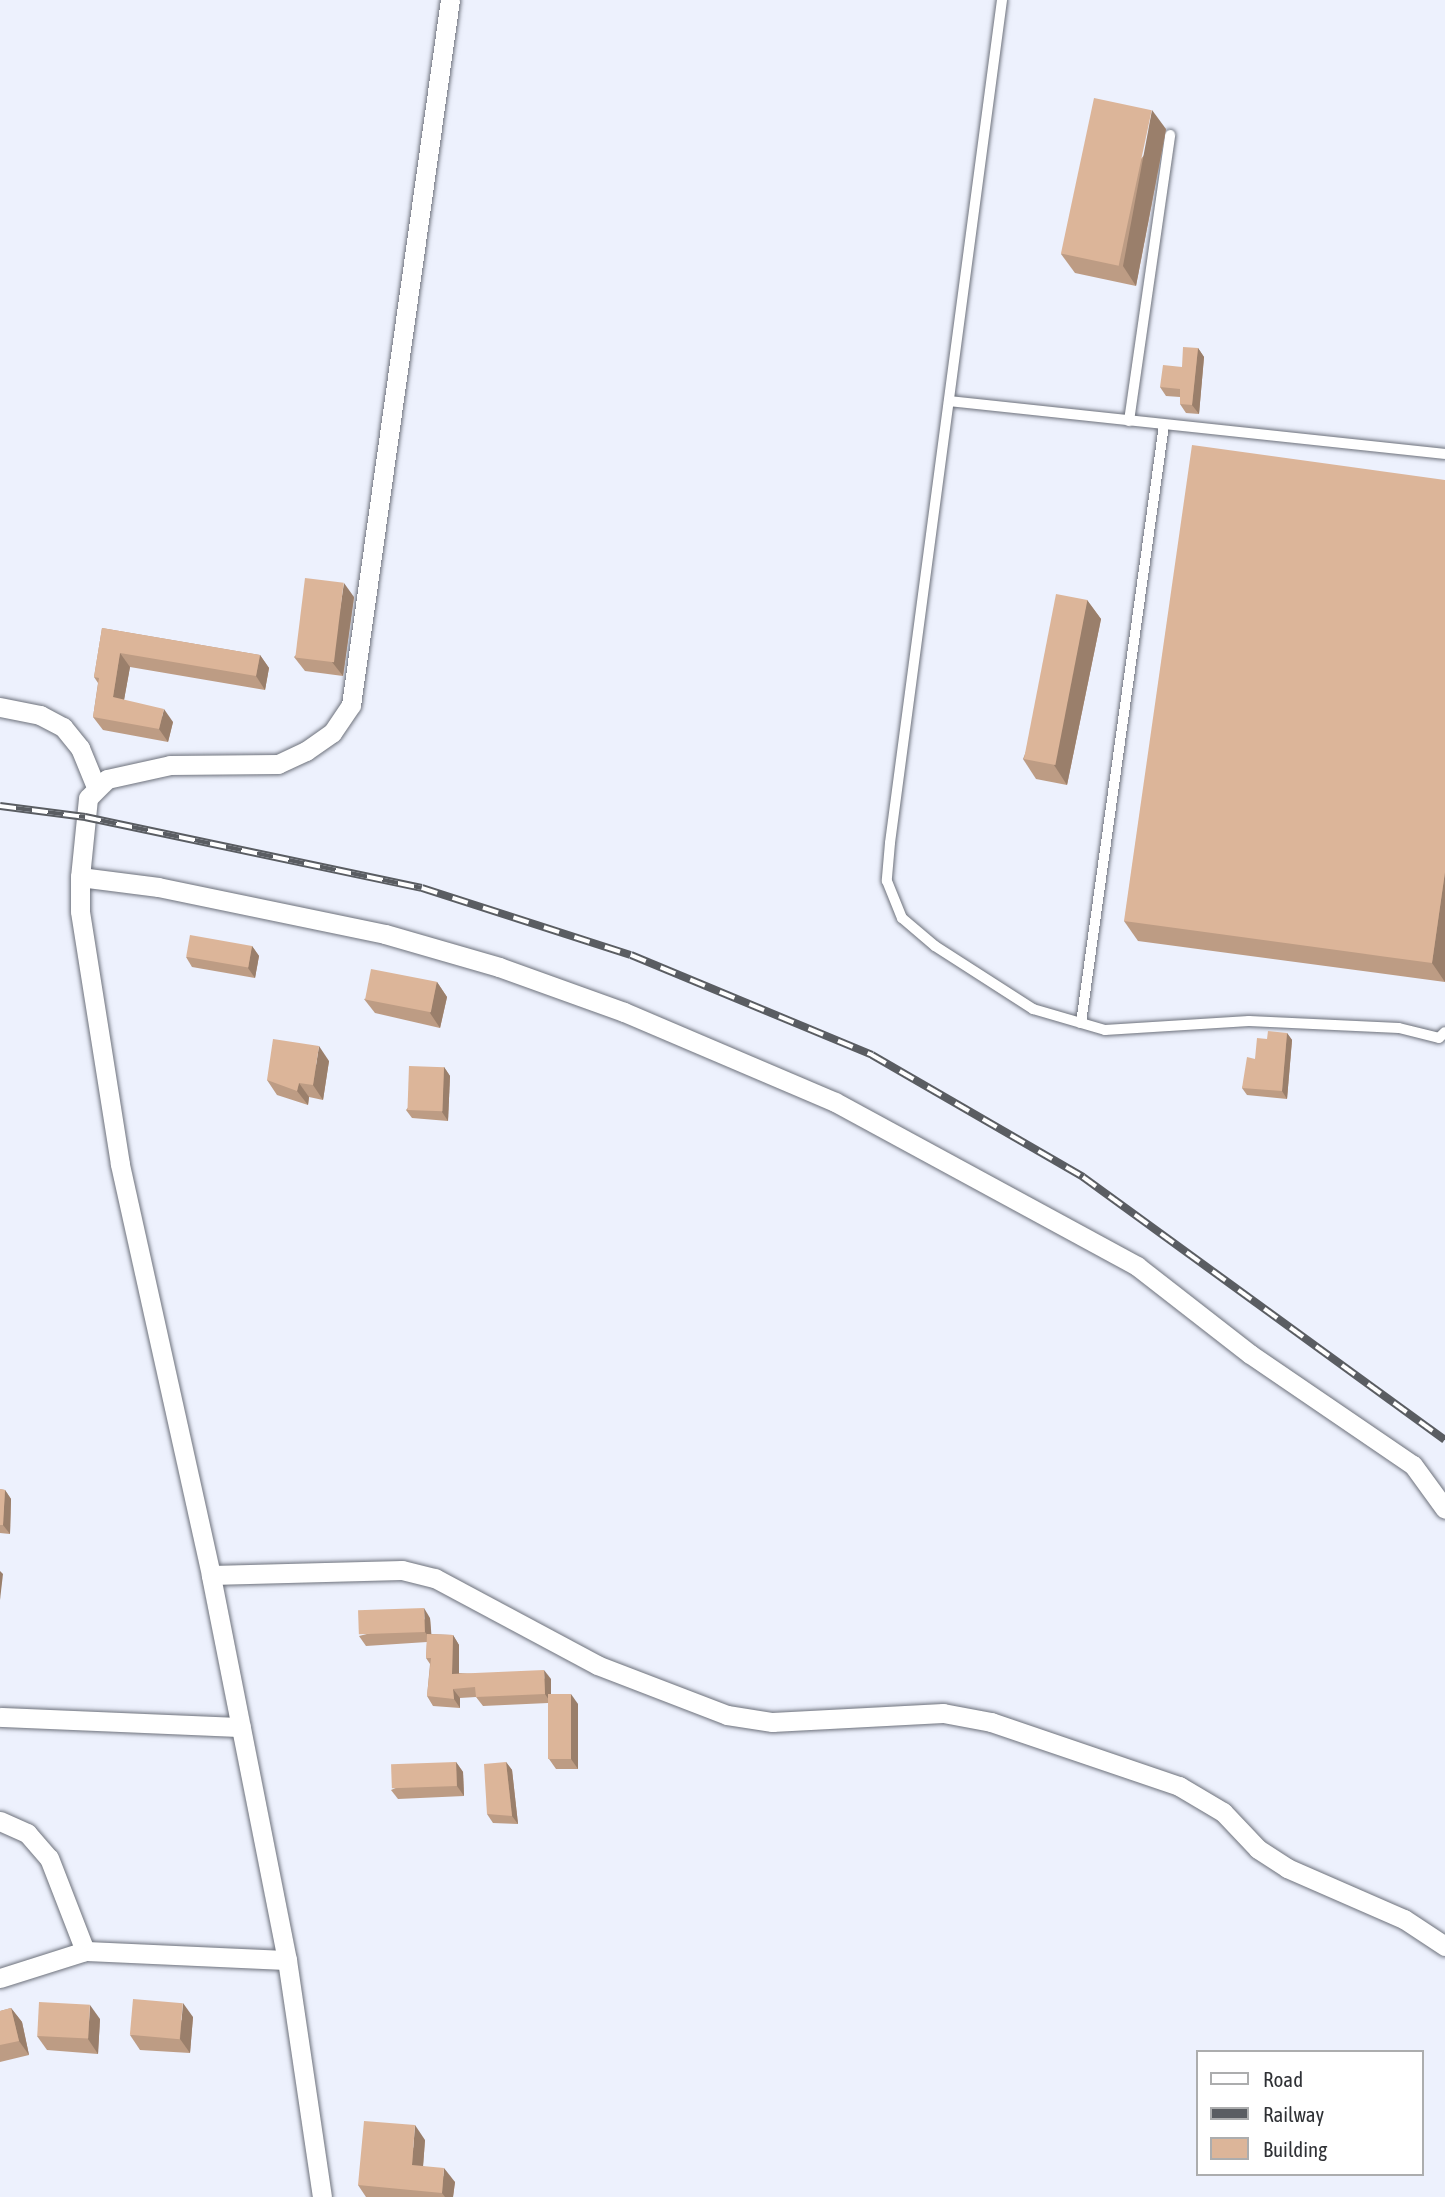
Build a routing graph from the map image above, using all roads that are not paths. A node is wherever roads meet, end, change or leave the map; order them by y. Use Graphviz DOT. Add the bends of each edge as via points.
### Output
graph roads {
  1 [pos="450,0"];
  2 [pos="1002,0"];
  3 [pos="1171,135"];
  4 [pos="949,401"];
  5 [pos="1129,421"];
  6 [pos="1164,425"];
  7 [pos="1445,454"];
  8 [pos="0,707"];
  9 [pos="96,787"];
  10 [pos="80,877"];
  11 [pos="1081,1023"];
  12 [pos="1445,1032"];
  13 [pos="1445,1509"];
  14 [pos="211,1575"];
  15 [pos="0,1717"];
  16 [pos="241,1727"];
  17 [pos="0,1821"];
  18 [pos="1445,1946"];
  19 [pos="85,1951"];
  20 [pos="287,1960"];
  21 [pos="0,1978"];
  22 [pos="322,2197"];
  1 -- 9 [label="street" via="351,705 332,733 278,764 170,765 107,779"];
  2 -- 4 [label="lane"];
  3 -- 5 [label="lane"];
  4 -- 5 [label="lane"];
  4 -- 11 [label="lane" via="887,881 902,918 935,946 1033,1009"];
  5 -- 6 [label="lane"];
  6 -- 7 [label="lane"];
  6 -- 11 [label="lane"];
  8 -- 9 [label="street" via="40,715 64,727 80,748"];
  9 -- 10 [label="street" via="85,817"];
  10 -- 13 [label="street" via="158,887 385,934 499,967 624,1012 835,1102 1137,1266 1250,1354 1413,1465"];
  10 -- 14 [label="street" via="80,911 120,1164"];
  11 -- 12 [label="lane" via="1105,1030 1249,1021 1399,1028 1439,1038"];
  14 -- 16 [label="street"];
  14 -- 18 [label="street" via="402,1570 435,1578 597,1665 727,1715 772,1722 943,1713 991,1722 1179,1786 1223,1812 1258,1849 1287,1868 1404,1919"];
  15 -- 16 [label="street"];
  16 -- 20 [label="street"];
  17 -- 19 [label="street" via="27,1833 49,1858"];
  19 -- 20 [label="street"];
  19 -- 21 [label="street"];
  20 -- 22 [label="street"];
}
